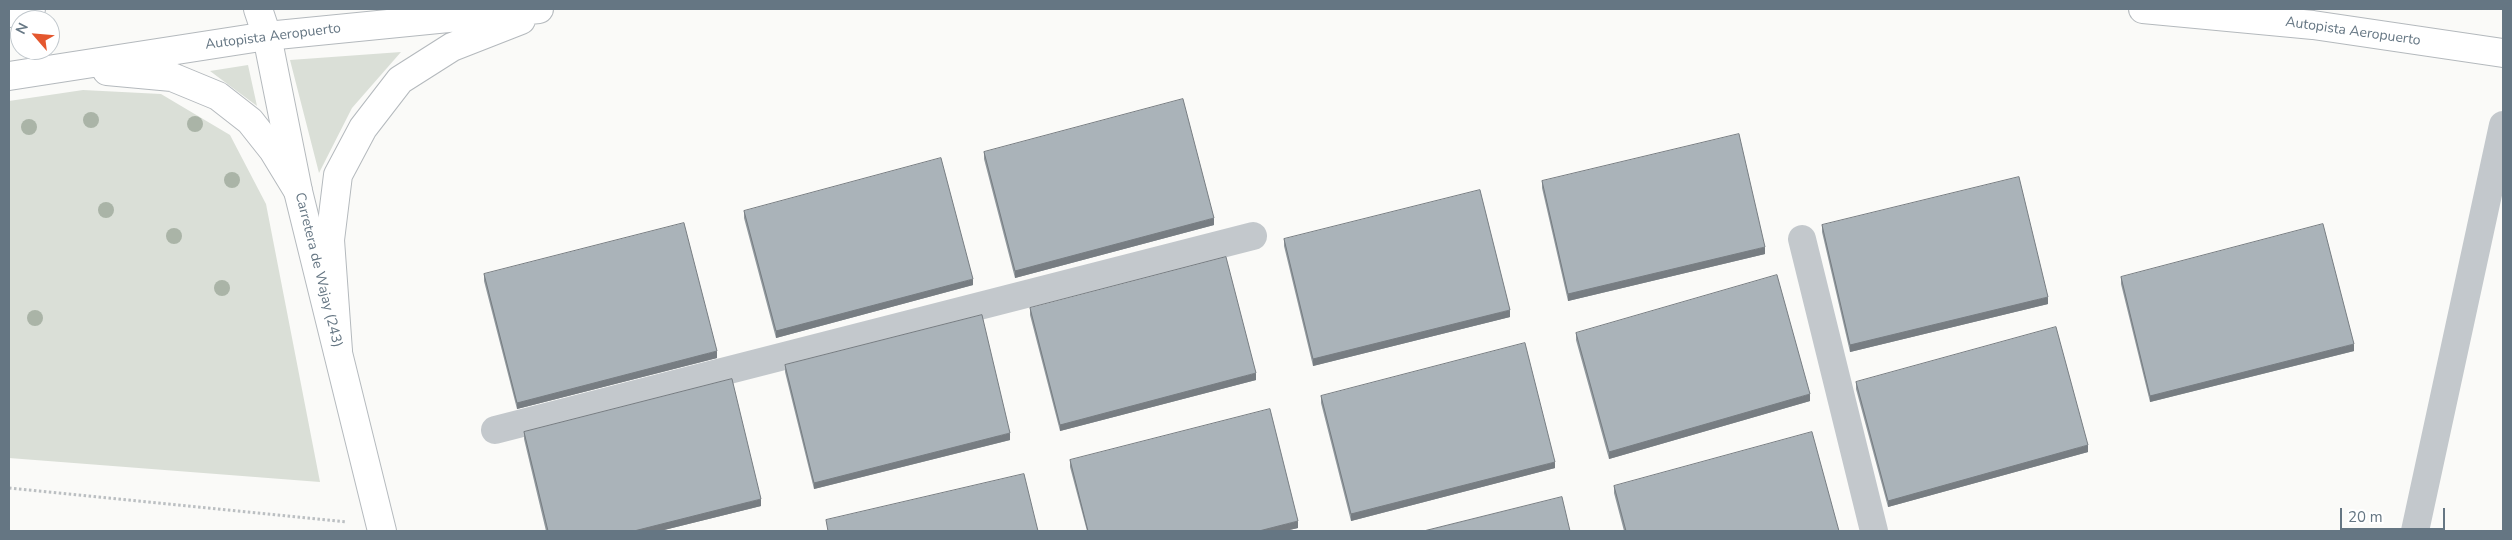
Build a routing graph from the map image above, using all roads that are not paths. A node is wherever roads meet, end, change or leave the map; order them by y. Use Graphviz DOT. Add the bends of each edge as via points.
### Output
graph roads {
  1 [pos="31,9"];
  2 [pos="258,9"];
  3 [pos="539,9"];
  4 [pos="549,9"];
  5 [pos="2143,9"];
  6 [pos="9,13"];
  7 [pos="266,36"];
  8 [pos="2503,53"];
  9 [pos="58,67"];
  10 [pos="9,76"];
  11 [pos="2503,125"];
  12 [pos="298,191"];
  13 [pos="1253,236"];
  14 [pos="1802,239"];
  15 [pos="338,351"];
  16 [pos="496,430"];
  17 [pos="381,528"];
  18 [pos="1874,531"];
  19 [pos="2415,531"];
  1 -- 6 [label="main road"];
  2 -- 7 [label="main road, Carretera de Wajay (243)"];
  3 -- 7 [label="main road, Autopista Aeropuerto"];
  4 -- 15 [label="main road" via="452,47 400,80 362,128 338,175 330,240"];
  5 -- 8 [label="main road, Autopista Aeropuerto" via="2313,25"];
  7 -- 9 [label="main road, Autopista Aeropuerto"];
  7 -- 12 [label="main road, Carretera de Wajay (243)"];
  9 -- 10 [label="main road, Autopista Aeropuerto"];
  9 -- 12 [label="main road" via="172,77 218,96 250,121"];
  11 -- 19 [label="lane"];
  12 -- 15 [label="main road, Carretera de Wajay (243)"];
  13 -- 16 [label="lane"];
  14 -- 18 [label="lane"];
  15 -- 17 [label="main road, Carretera de Wajay (243)"];
}
